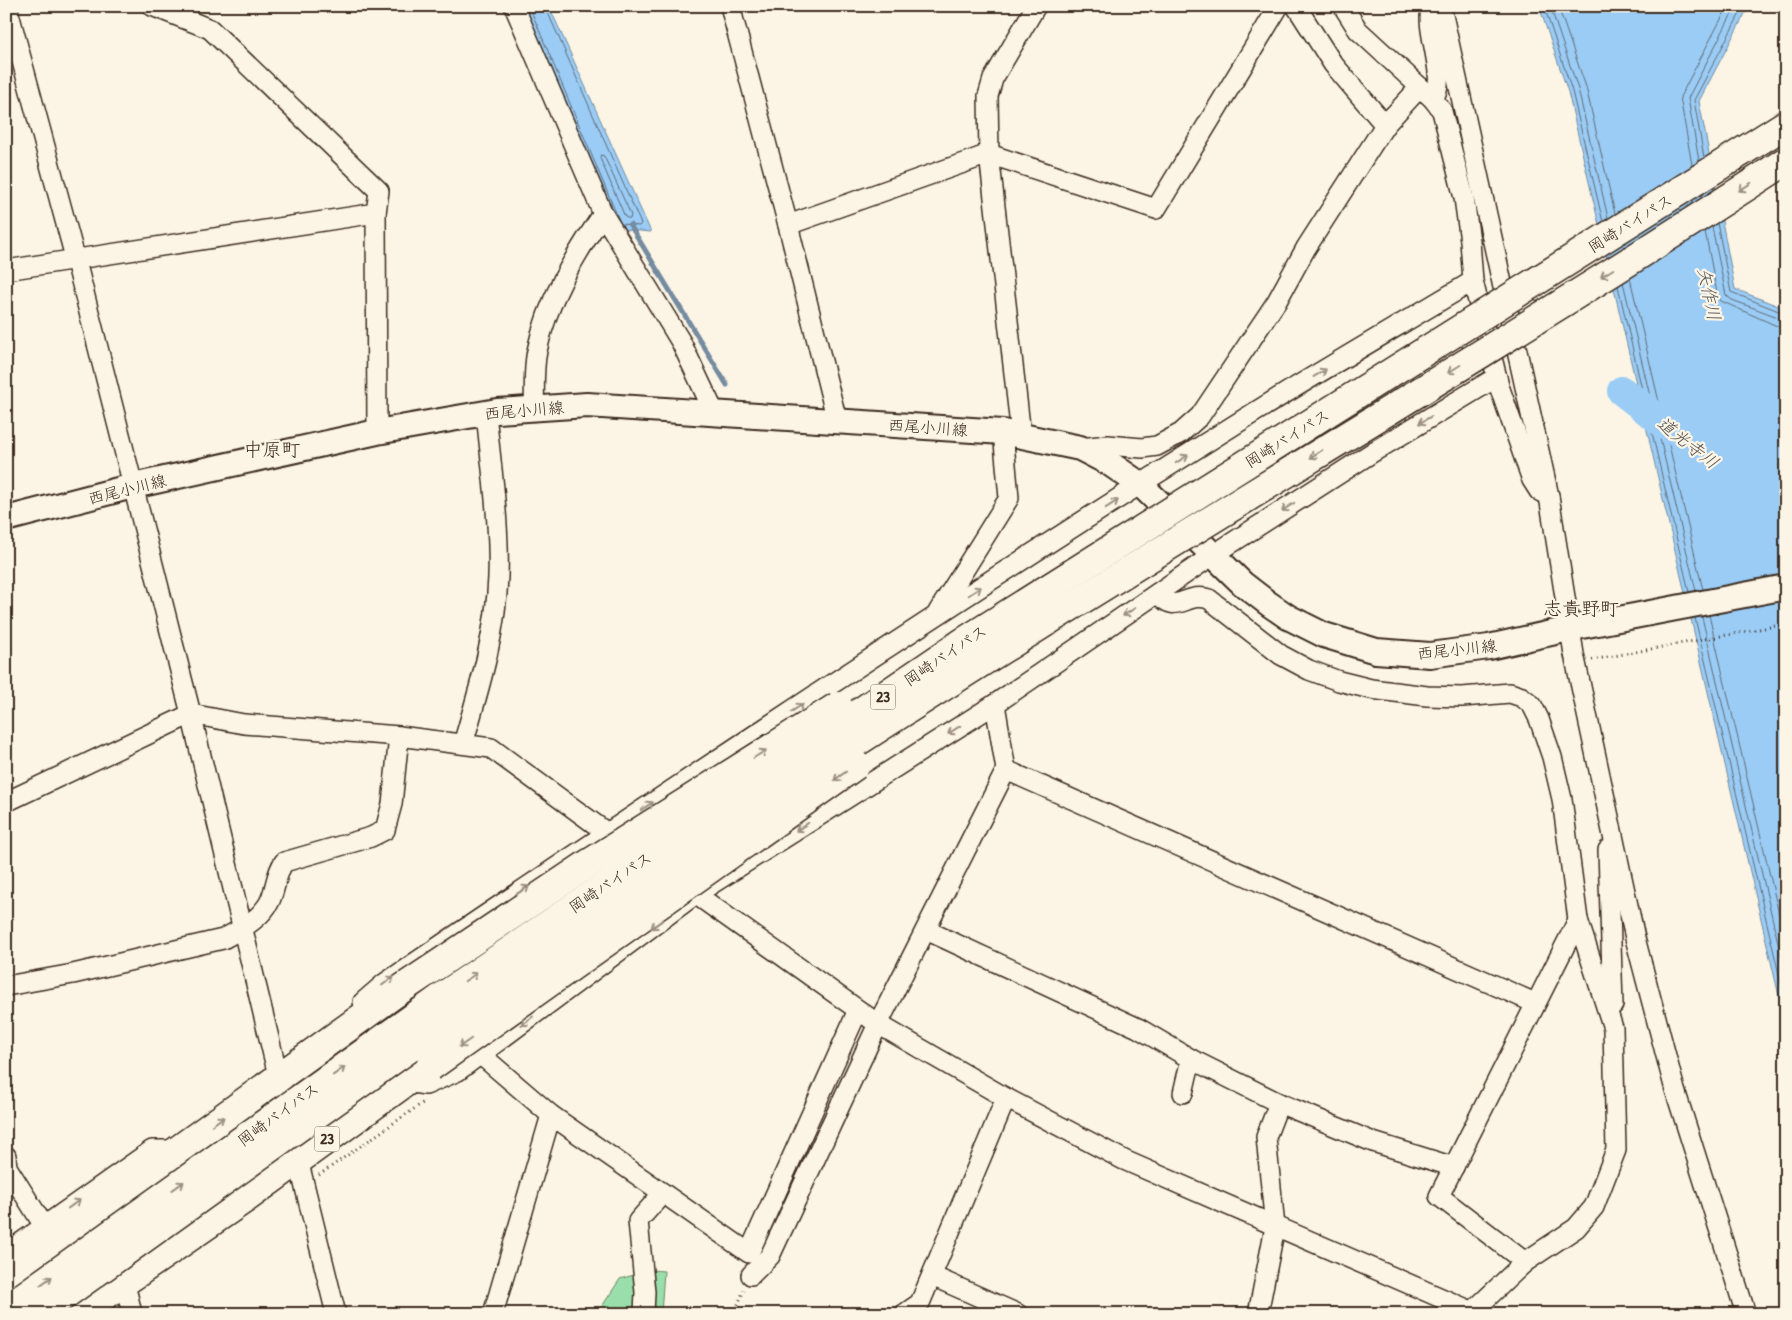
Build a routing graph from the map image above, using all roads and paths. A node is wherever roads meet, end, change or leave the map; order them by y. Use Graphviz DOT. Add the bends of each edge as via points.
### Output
graph roads {
  1 [pos="7,6"];
  2 [pos="152,6"];
  3 [pos="514,6"];
  4 [pos="730,6"];
  5 [pos="1036,6"];
  6 [pos="1279,6"];
  7 [pos="1296,6"];
  8 [pos="1343,6"];
  9 [pos="1432,6"];
  10 [pos="1441,6"];
  11 [pos="1427,93"];
  12 [pos="1786,124"];
  13 [pos="1385,125"];
  14 [pos="989,154"];
  15 [pos="1786,161"];
  16 [pos="376,213"];
  17 [pos="603,214"];
  18 [pos="788,225"];
  19 [pos="76,261"];
  20 [pos="6,270"];
  21 [pos="1473,281"];
  22 [pos="1497,377"];
  23 [pos="534,408"];
  24 [pos="714,412"];
  25 [pos="486,413"];
  26 [pos="837,421"];
  27 [pos="377,432"];
  28 [pos="1012,434"];
  29 [pos="1080,448"];
  30 [pos="1141,485"];
  31 [pos="133,486"];
  32 [pos="1549,496"];
  33 [pos="6,519"];
  34 [pos="1213,555"];
  35 [pos="1786,588"];
  36 [pos="1158,593"];
  37 [pos="934,618"];
  38 [pos="1786,624"];
  39 [pos="1576,628"];
  40 [pos="963,642"];
  41 [pos="1586,661"];
  42 [pos="927,699"];
  43 [pos="995,704"];
  44 [pos="191,714"];
  45 [pos="399,736"];
  46 [pos="463,744"];
  47 [pos="1006,770"];
  48 [pos="6,802"];
  49 [pos="1607,805"];
  50 [pos="606,833"];
  51 [pos="696,894"];
  52 [pos="1578,920"];
  53 [pos="243,928"];
  54 [pos="926,930"];
  55 [pos="6,986"];
  56 [pos="1536,1003"];
  57 [pos="858,1010"];
  58 [pos="878,1024"];
  59 [pos="1613,1028"];
  60 [pos="330,1041"];
  61 [pos="481,1055"];
  62 [pos="1190,1059"];
  63 [pos="280,1077"];
  64 [pos="406,1082"];
  65 [pos="1183,1093"];
  66 [pos="1006,1098"];
  67 [pos="429,1099"];
  68 [pos="1279,1104"];
  69 [pos="551,1115"];
  70 [pos="6,1156"];
  71 [pos="170,1156"];
  72 [pos="1454,1167"];
  73 [pos="301,1173"];
  74 [pos="663,1192"];
  75 [pos="248,1196"];
  76 [pos="44,1226"];
  77 [pos="1275,1227"];
  78 [pos="6,1254"];
  79 [pos="1525,1262"];
  80 [pos="6,1274"];
  81 [pos="751,1275"];
  82 [pos="932,1276"];
  83 [pos="1736,1284"];
  84 [pos="976,1296"];
  85 [pos="130,1305"];
  86 [pos="6,1309"];
  87 [pos="924,1309"];
  88 [pos="1474,1313"];
  89 [pos="38,1314"];
  90 [pos="78,1314"];
  91 [pos="102,1314"];
  92 [pos="336,1314"];
  93 [pos="493,1314"];
  94 [pos="644,1314"];
  95 [pos="904,1314"];
  96 [pos="987,1314"];
  97 [pos="1018,1314"];
  98 [pos="1258,1314"];
  99 [pos="1734,1314"];
  100 [pos="1746,1314"];
  1 -- 19 [label="street"];
  2 -- 16 [label="street" via="210,29 379,191"];
  3 -- 17 [label="street"];
  4 -- 18 [label="street"];
  5 -- 14 [label="street" via="993,79 988,96"];
  6 -- 14 [label="street" via="1156,210"];
  7 -- 13 [label="street" via="1333,64"];
  8 -- 11 [label="street" via="1358,30"];
  9 -- 11 [label="street" via="1428,15 1439,84"];
  10 -- 32 [label="street"];
  11 -- 13 [label="street"];
  11 -- 21 [label="street" via="1442,111 1464,198"];
  12 -- 40 [label="highway, 岡崎バイパス / 23, bridge"];
  13 -- 29 [label="street" via="1306,248 1277,301 1200,416 1181,433 1157,446"];
  14 -- 18 [label="street"];
  14 -- 28 [label="street"];
  15 -- 42 [label="highway, 岡崎バイパス / 23, one-way, bridge"];
  16 -- 19 [label="street"];
  16 -- 27 [label="street"];
  17 -- 23 [label="street" via="573,258 547,318 537,352"];
  17 -- 24 [label="street" via="681,342"];
  18 -- 26 [label="street"];
  19 -- 20 [label="street"];
  19 -- 31 [label="street"];
  21 -- 22 [label="street"];
  30 -- 21 [label="street, one-way" via="1256,411"];
  22 -- 32 [label="street" via="1532,480 1538,491"];
  22 -- 34 [label="street, one-way"];
  23 -- 24 [label="main road, 西尾小川線" via="587,405"];
  23 -- 25 [label="main road, 西尾小川線"];
  24 -- 26 [label="main road, 西尾小川線"];
  25 -- 27 [label="main road, 西尾小川線"];
  25 -- 46 [label="street" via="498,576 489,652"];
  26 -- 28 [label="main road, 西尾小川線"];
  27 -- 31 [label="main road, 西尾小川線"];
  28 -- 29 [label="main road, 西尾小川線"];
  28 -- 37 [label="street" via="1009,498"];
  29 -- 30 [label="main road, 西尾小川線"];
  30 -- 34 [label="main road, 西尾小川線"];
  37 -- 30 [label="street, one-way"];
  31 -- 33 [label="main road, 西尾小川線"];
  31 -- 44 [label="street"];
  32 -- 39 [label="street"];
  34 -- 36 [label="street"];
  34 -- 39 [label="main road, 西尾小川線" via="1243,584 1288,617 1324,635 1376,651 1430,655"];
  35 -- 39 [label="main road, 西尾小川線"];
  36 -- 43 [label="street, one-way"];
  36 -- 52 [label="street" via="1171,604 1198,597 1208,599 1281,655 1339,681 1408,694 1462,696 1510,693 1522,696 1532,705 1552,757 1562,799"];
  50 -- 37 [label="street, one-way"];
  38 -- 41 [label="path"];
  39 -- 49 [label="street" via="1574,654"];
  60 -- 40 [label="highway, 23, one-way, bridge" via="397,992 736,768 944,641"];
  86 -- 40 [label="highway, 岡崎バイパス / 23, one-way, bridge" via="449,992"];
  42 -- 64 [label="highway, 23, one-way, bridge" via="916,720 786,816"];
  42 -- 89 [label="highway, 岡崎バイパス / 23, bridge" via="761,806 469,1006"];
  43 -- 47 [label="street"];
  43 -- 51 [label="street, one-way"];
  44 -- 45 [label="street" via="244,724"];
  44 -- 48 [label="street"];
  44 -- 53 [label="street"];
  45 -- 46 [label="street"];
  45 -- 53 [label="street" via="392,804 385,830 284,862 277,872 268,906"];
  46 -- 50 [label="street" via="491,748"];
  47 -- 54 [label="street"];
  47 -- 56 [label="street"];
  49 -- 59 [label="street"];
  49 -- 83 [label="street" via="1635,938 1675,1090"];
  50 -- 51 [label="street"];
  60 -- 50 [label="street, one-way" via="345,1018 385,983"];
  51 -- 57 [label="street"];
  51 -- 61 [label="street, one-way"];
  52 -- 56 [label="street"];
  52 -- 59 [label="street"];
  53 -- 55 [label="street" via="223,939"];
  53 -- 63 [label="street"];
  54 -- 58 [label="street"];
  54 -- 62 [label="street" via="1138,1028"];
  56 -- 72 [label="street"];
  57 -- 58 [label="street"];
  57 -- 74 [label="street" via="749,1253"];
  58 -- 66 [label="street"];
  58 -- 81 [label="street" via="770,1256"];
  59 -- 79 [label="street" via="1616,1150 1598,1199 1576,1228"];
  60 -- 63 [label="highway, 23"];
  61 -- 64 [label="street" via="458,1071 426,1086"];
  61 -- 69 [label="street"];
  62 -- 65 [label="street"];
  62 -- 68 [label="street"];
  71 -- 63 [label="highway, 23, one-way"];
  63 -- 73 [label="street"];
  64 -- 73 [label="highway, 23"];
  66 -- 77 [label="street" via="1124,1160"];
  66 -- 82 [label="street"];
  67 -- 73 [label="path"];
  68 -- 72 [label="street" via="1373,1142"];
  68 -- 77 [label="street" via="1266,1137"];
  69 -- 74 [label="street"];
  69 -- 93 [label="street"];
  70 -- 76 [label="street" via="7,1167"];
  76 -- 71 [label="street, one-way" via="152,1150"];
  71 -- 80 [label="highway, 23"];
  72 -- 79 [label="street" via="1439,1196"];
  73 -- 75 [label="highway, 23"];
  73 -- 92 [label="street"];
  74 -- 94 [label="street" via="638,1221"];
  75 -- 85 [label="street" via="235,1218"];
  75 -- 90 [label="highway, 23"];
  76 -- 78 [label="street"];
  77 -- 88 [label="street"];
  77 -- 98 [label="street"];
  79 -- 88 [label="street"];
  82 -- 84 [label="street"];
  82 -- 87 [label="street"];
  83 -- 99 [label="street"];
  83 -- 100 [label="street"];
  84 -- 96 [label="street"];
  84 -- 97 [label="street"];
  85 -- 91 [label="street"];
  87 -- 95 [label="street"];
}
